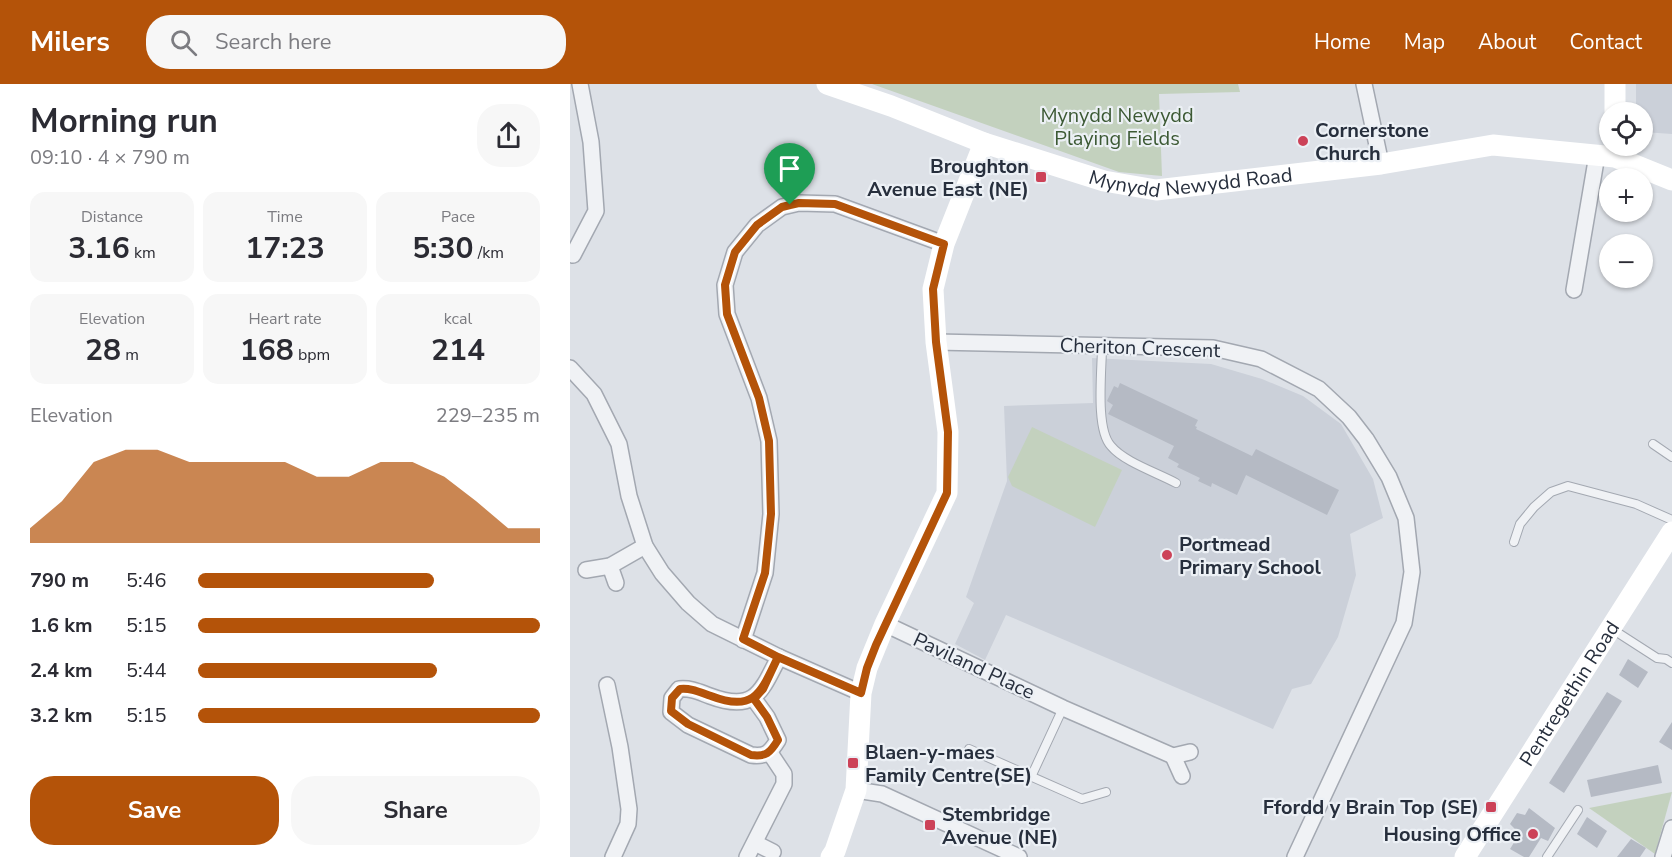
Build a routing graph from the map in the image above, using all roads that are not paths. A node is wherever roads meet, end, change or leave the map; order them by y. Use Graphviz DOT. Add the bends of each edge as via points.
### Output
graph roads {
  1 [pos="580,84"];
  2 [pos="827,84"];
  3 [pos="1364,84"];
  4 [pos="1616,84"];
  5 [pos="1616,102"];
  6 [pos="984,143"];
  7 [pos="1599,151"];
  8 [pos="1608,156"];
  9 [pos="1618,156"];
  10 [pos="1381,164"];
  11 [pos="783,179"];
  12 [pos="1672,180"];
  13 [pos="790,205"];
  14 [pos="944,244"];
  15 [pos="573,255"];
  16 [pos="1574,290"];
  17 [pos="936,342"];
  18 [pos="1102,346"];
  19 [pos="570,368"];
  20 [pos="1653,444"];
  21 [pos="1672,457"];
  22 [pos="1176,483"];
  23 [pos="1672,520"];
  24 [pos="1672,532"];
  25 [pos="1514,542"];
  26 [pos="645,546"];
  27 [pos="610,566"];
  28 [pos="586,570"];
  29 [pos="616,583"];
  30 [pos="885,624"];
  31 [pos="1611,628"];
  32 [pos="743,639"];
  33 [pos="778,657"];
  34 [pos="1672,663"];
  35 [pos="607,685"];
  36 [pos="861,693"];
  37 [pos="754,699"];
  38 [pos="1063,708"];
  39 [pos="636,745"];
  40 [pos="620,747"];
  41 [pos="969,749"];
  42 [pos="1190,752"];
  43 [pos="770,753"];
  44 [pos="1173,756"];
  45 [pos="1182,776"];
  46 [pos="1031,777"];
  47 [pos="856,790"];
  48 [pos="1106,792"];
  49 [pos="1578,810"];
  50 [pos="1672,828"];
  51 [pos="751,850"];
  52 [pos="773,852"];
  53 [pos="613,857"];
  54 [pos="831,857"];
  55 [pos="1018,857"];
  56 [pos="1296,857"];
  57 [pos="1465,857"];
  58 [pos="1546,857"];
  59 [pos="1663,857"];
  1 -- 15 [label="street" via="591,142 596,211"];
  2 -- 6 [label="street, Mynydd Newydd Road"];
  3 -- 10 [label="street"];
  4 -- 5 [label="street"];
  6 -- 10 [label="street, Mynydd Newydd Road" via="1104,181 1156,190"];
  6 -- 14 [label="street"];
  7 -- 10 [label="street, Mynydd Newydd Road" via="1493,145"];
  8 -- 16 [label="street"];
  9 -- 12 [label="street, Mynydd Newydd Road"];
  11 -- 13 [label="lane"];
  13 -- 14 [label="street" via="835,204"];
  13 -- 32 [label="street" via="757,225 735,252 725,285 727,314 759,398 769,441 771,514 765,573"];
  14 -- 17 [label="street" via="933,289"];
  17 -- 18 [label="street, Cheriton Crescent"];
  17 -- 30 [label="street" via="948,432 947,493"];
  18 -- 22 [label="lane" via="1101,418 1106,439 1124,456"];
  18 -- 56 [label="street, Cheriton Crescent" via="1213,348 1261,359 1319,389 1366,439 1389,477 1406,518 1412,572 1404,623"];
  19 -- 26 [label="street" via="594,394 619,444 629,496"];
  20 -- 21 [label="lane"];
  23 -- 25 [label="lane" via="1636,504 1568,486 1551,492 1534,507 1520,524"];
  24 -- 31 [label="street, Pentregethin Road"];
  26 -- 27 [label="street"];
  26 -- 32 [label="street" via="688,603 712,624"];
  27 -- 28 [label="street"];
  27 -- 29 [label="street"];
  30 -- 36 [label="street"];
  30 -- 38 [label="street, Paviland Place"];
  31 -- 34 [label="lane" via="1657,658"];
  31 -- 57 [label="street, Pentregethin Road"];
  32 -- 33 [label="street"];
  33 -- 36 [label="street"];
  33 -- 37 [label="street"];
  35 -- 40 [label="street"];
  36 -- 47 [label="street"];
  37 -- 43 [label="street" via="778,740"];
  37 -- 43 [label="street" via="733,704 691,688 680,689 672,698 671,711 688,724 751,755 762,757"];
  38 -- 44 [label="street, Paviland Place"];
  38 -- 46 [label="lane"];
  39 -- 40 [label="street"];
  40 -- 53 [label="street" via="628,824"];
  41 -- 46 [label="lane"];
  42 -- 44 [label="street"];
  43 -- 51 [label="street" via="784,774 784,784"];
  44 -- 45 [label="street"];
  46 -- 48 [label="lane" via="1082,799"];
  47 -- 54 [label="street"];
  47 -- 55 [label="street" via="882,794"];
  49 -- 58 [label="lane"];
  50 -- 59 [label="street"];
  51 -- 52 [label="street"];
}
